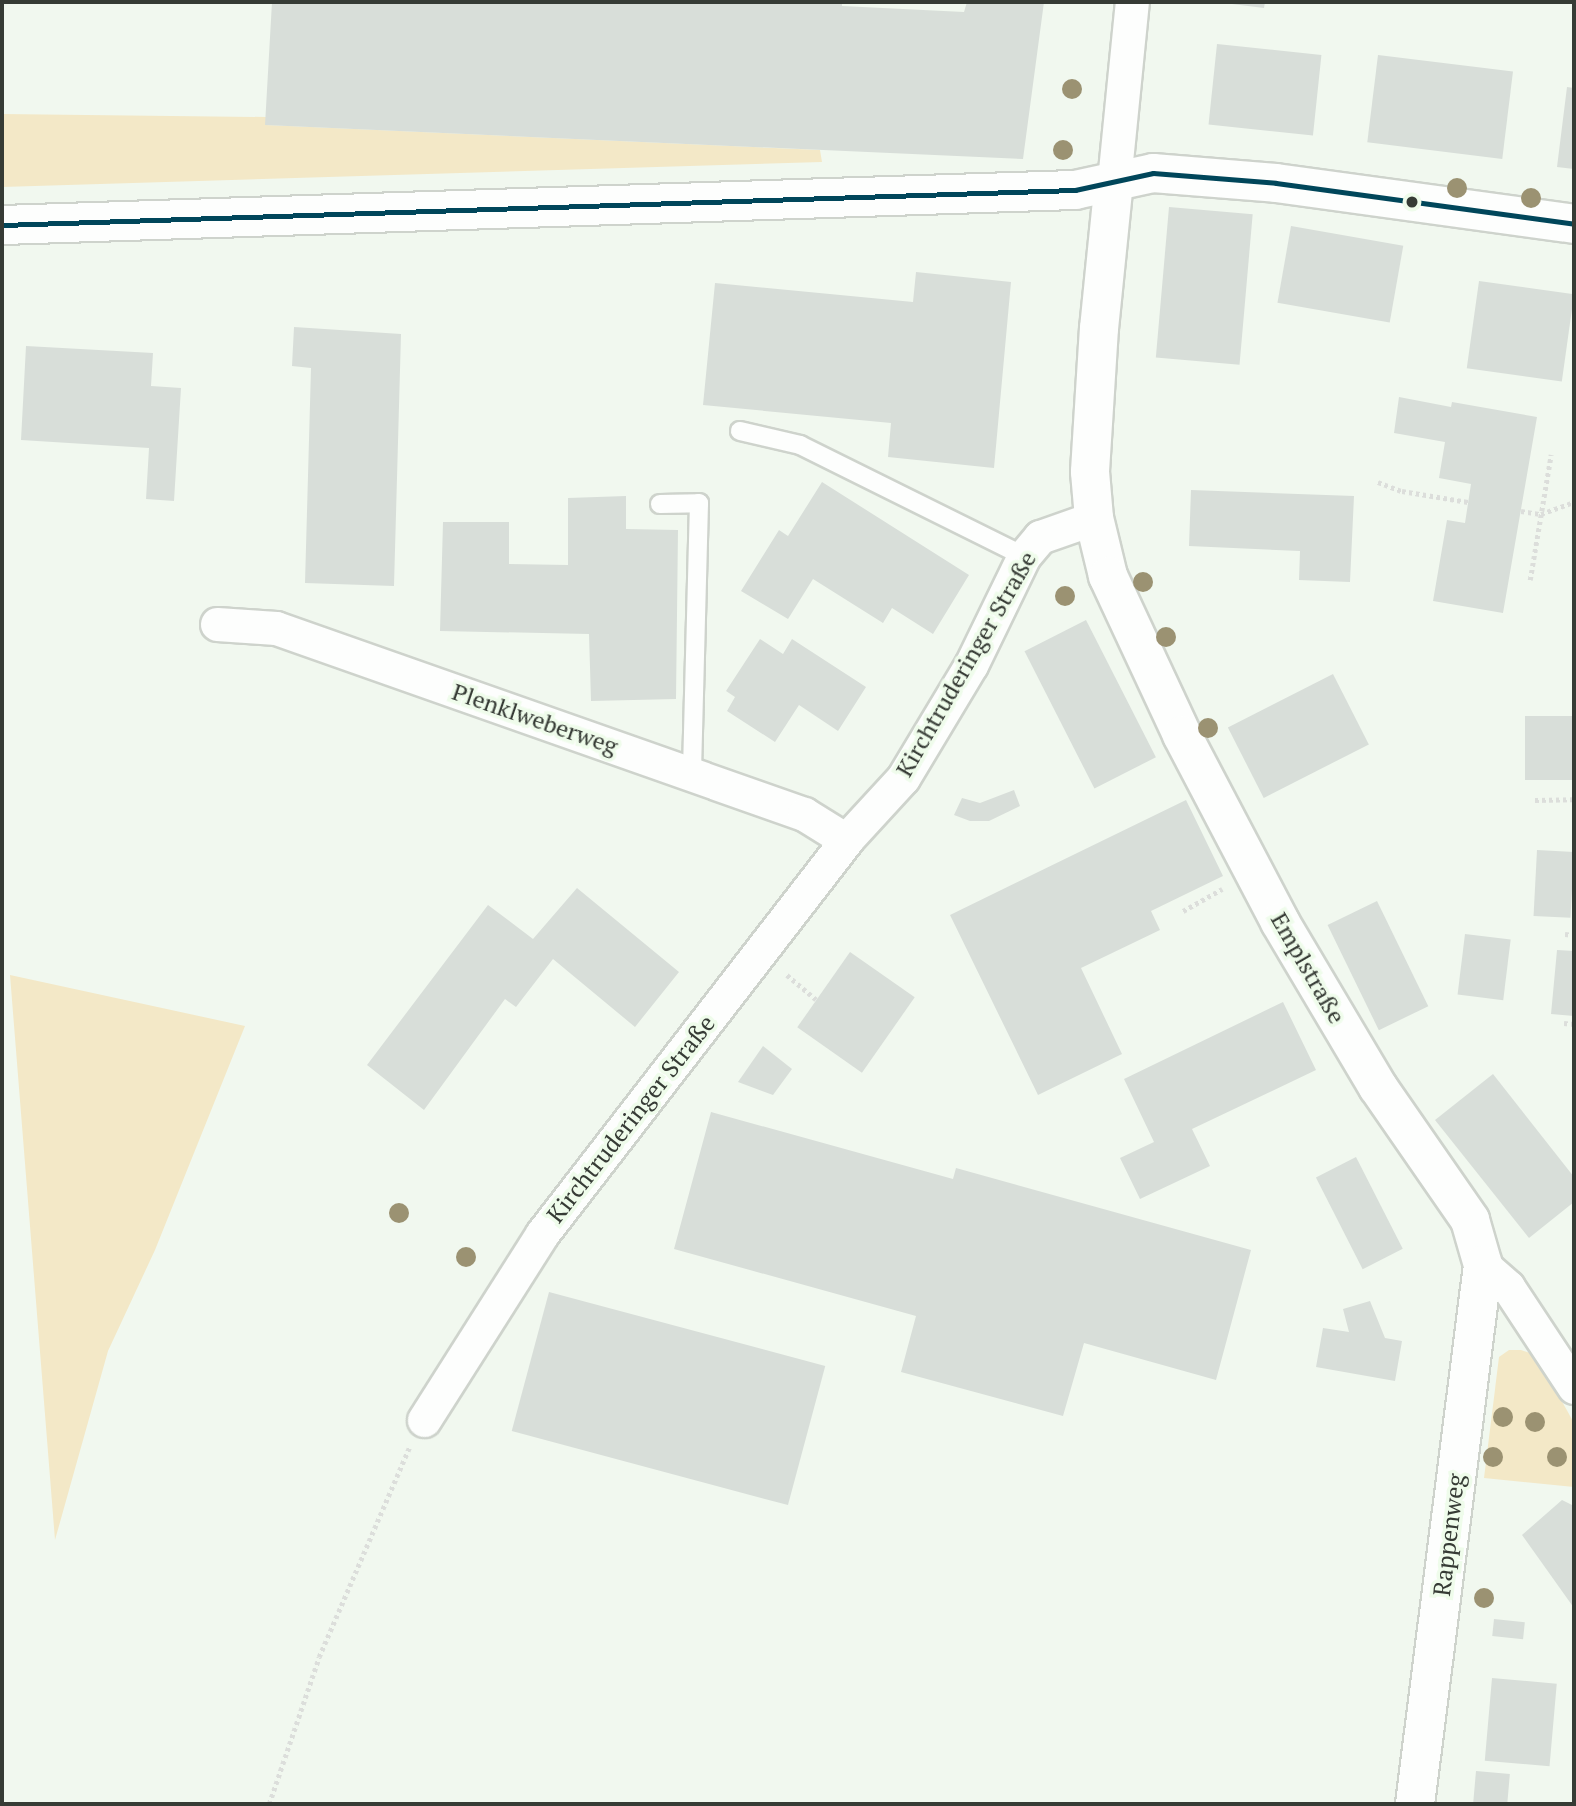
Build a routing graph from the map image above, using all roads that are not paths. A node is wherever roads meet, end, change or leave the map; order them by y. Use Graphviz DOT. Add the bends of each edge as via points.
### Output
graph roads {
  1 [pos="1132,2"];
  2 [pos="1114,181"];
  3 [pos="1574,224"];
  4 [pos="2,225"];
  5 [pos="740,431"];
  6 [pos="660,504"];
  7 [pos="1094,518"];
  8 [pos="1024,556"];
  9 [pos="216,624"];
  10 [pos="692,774"];
  11 [pos="846,841"];
  12 [pos="1483,1265"];
  13 [pos="1574,1387"];
  14 [pos="424,1420"];
  15 [pos="1415,1804"];
  1 -- 2 [label="street"];
  2 -- 3 [label="street" via="1153,173 1195,174"];
  2 -- 4 [label="street" via="1075,190"];
  2 -- 7 [label="street" via="1090,472"];
  5 -- 8 [label="lane" via="800,445"];
  6 -- 10 [label="lane" via="699,503"];
  7 -- 8 [label="street, Kirchtruderinger Straße" via="1040,537"];
  7 -- 12 [label="street, Emplstraße" via="1108,576 1225,817 1302,962 1378,1087 1471,1220"];
  8 -- 11 [label="street, Kirchtruderinger Straße" via="971,665 903,778"];
  9 -- 10 [label="street, Plenklweberweg" via="276,628"];
  10 -- 11 [label="street, Plenklweberweg" via="804,814"];
  11 -- 14 [label="street, Kirchtruderinger Straße" via="542,1234"];
  12 -- 13 [label="street" via="1508,1287"];
  12 -- 15 [label="street, Rappenweg"];
}
